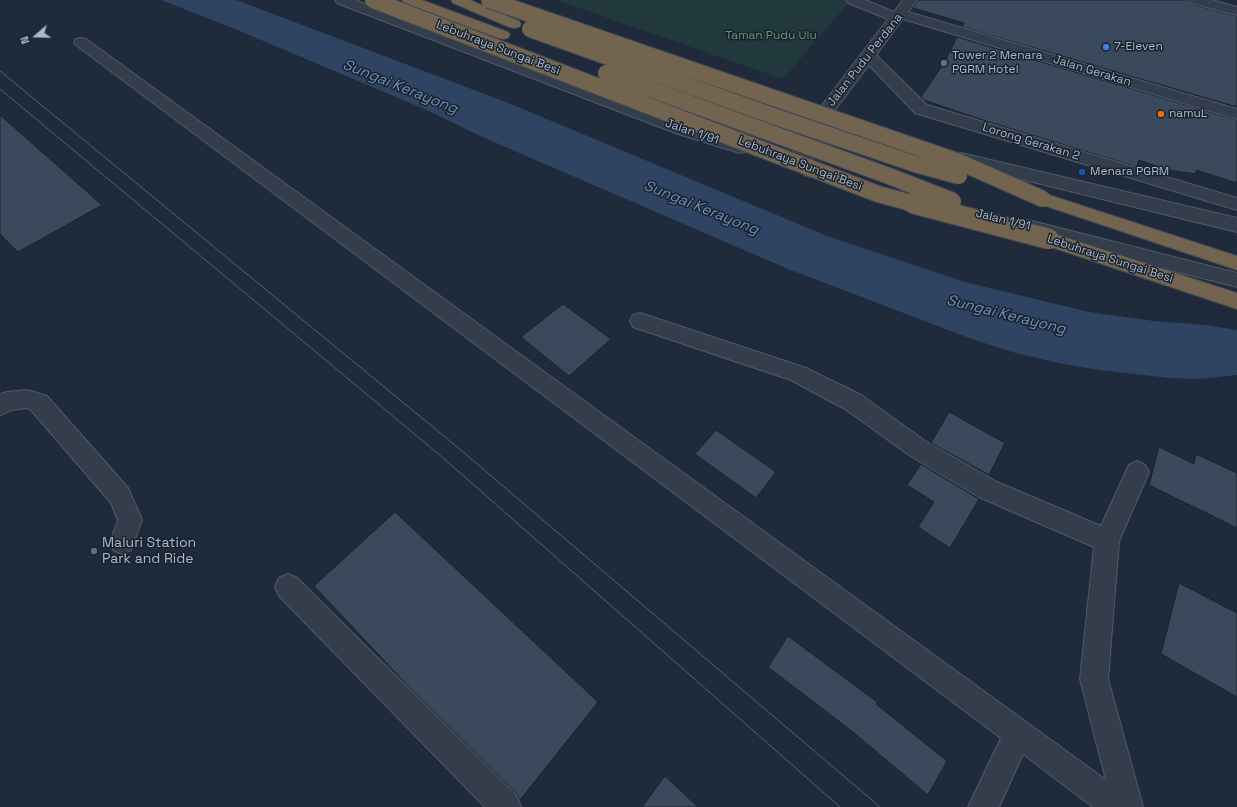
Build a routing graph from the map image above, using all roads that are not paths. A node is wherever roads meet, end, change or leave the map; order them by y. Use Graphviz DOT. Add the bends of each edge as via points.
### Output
graph roads {
  1 [pos="342,0"];
  2 [pos="373,0"];
  3 [pos="409,0"];
  4 [pos="458,0"];
  5 [pos="490,0"];
  6 [pos="853,0"];
  7 [pos="910,0"];
  8 [pos="1196,0"];
  9 [pos="1237,11"];
  10 [pos="898,16"];
  11 [pos="508,29"];
  12 [pos="81,42"];
  13 [pos="596,42"];
  14 [pos="868,55"];
  15 [pos="560,83"];
  16 [pos="1237,114"];
  17 [pos="818,119"];
  18 [pos="810,171"];
  19 [pos="1043,199"];
  20 [pos="1237,204"];
  21 [pos="1237,225"];
  22 [pos="1049,239"];
  23 [pos="1237,264"];
  24 [pos="1237,280"];
  25 [pos="1237,301"];
  26 [pos="640,321"];
  27 [pos="2,400"];
  28 [pos="1137,472"];
  29 [pos="1107,541"];
  30 [pos="122,542"];
  31 [pos="288,587"];
  32 [pos="1018,733"];
  33 [pos="506,807"];
  34 [pos="983,807"];
  35 [pos="1118,807"];
  36 [pos="1128,807"];
  1 -- 15 [label="street, Jalan 1/91"];
  2 -- 22 [label="highway, Lebuhraya Sungai Besi, bridge" via="878,194"];
  3 -- 11 [label="highway"];
  4 -- 11 [label="highway"];
  5 -- 13 [label="highway"];
  5 -- 19 [label="highway, bridge" via="957,161"];
  6 -- 10 [label="street, Jalan Gerakan"];
  7 -- 10 [label="street, Jalan Pudu Perdana"];
  8 -- 9 [label="street"];
  10 -- 14 [label="street, Jalan Pudu Perdana"];
  10 -- 16 [label="street, Jalan Gerakan"];
  11 -- 19 [label="highway, bridge" via="915,164"];
  11 -- 22 [label="highway, bridge"];
  12 -- 32 [label="street"];
  13 -- 15 [label="street" via="623,58 621,69 601,83"];
  13 -- 17 [label="street"];
  14 -- 17 [label="street, Jalan Pudu Perdana"];
  14 -- 20 [label="street, Lorong Gerakan 2" via="921,109"];
  15 -- 18 [label="street, Jalan 1/91" via="684,130"];
  17 -- 18 [label="street, Jalan Pudu Perdana" via="802,142 802,156"];
  17 -- 21 [label="street" via="985,166"];
  18 -- 24 [label="street, Jalan 1/91"];
  19 -- 23 [label="highway"];
  22 -- 25 [label="highway, Lebuhraya Sungai Besi"];
  26 -- 29 [label="street" via="798,374 853,402 917,448 989,490"];
  27 -- 30 [label="street" via="27,399 39,402 120,496 130,520"];
  28 -- 29 [label="street"];
  29 -- 36 [label="street" via="1094,679"];
  31 -- 33 [label="street"];
  32 -- 34 [label="street"];
  32 -- 35 [label="street"];
}
